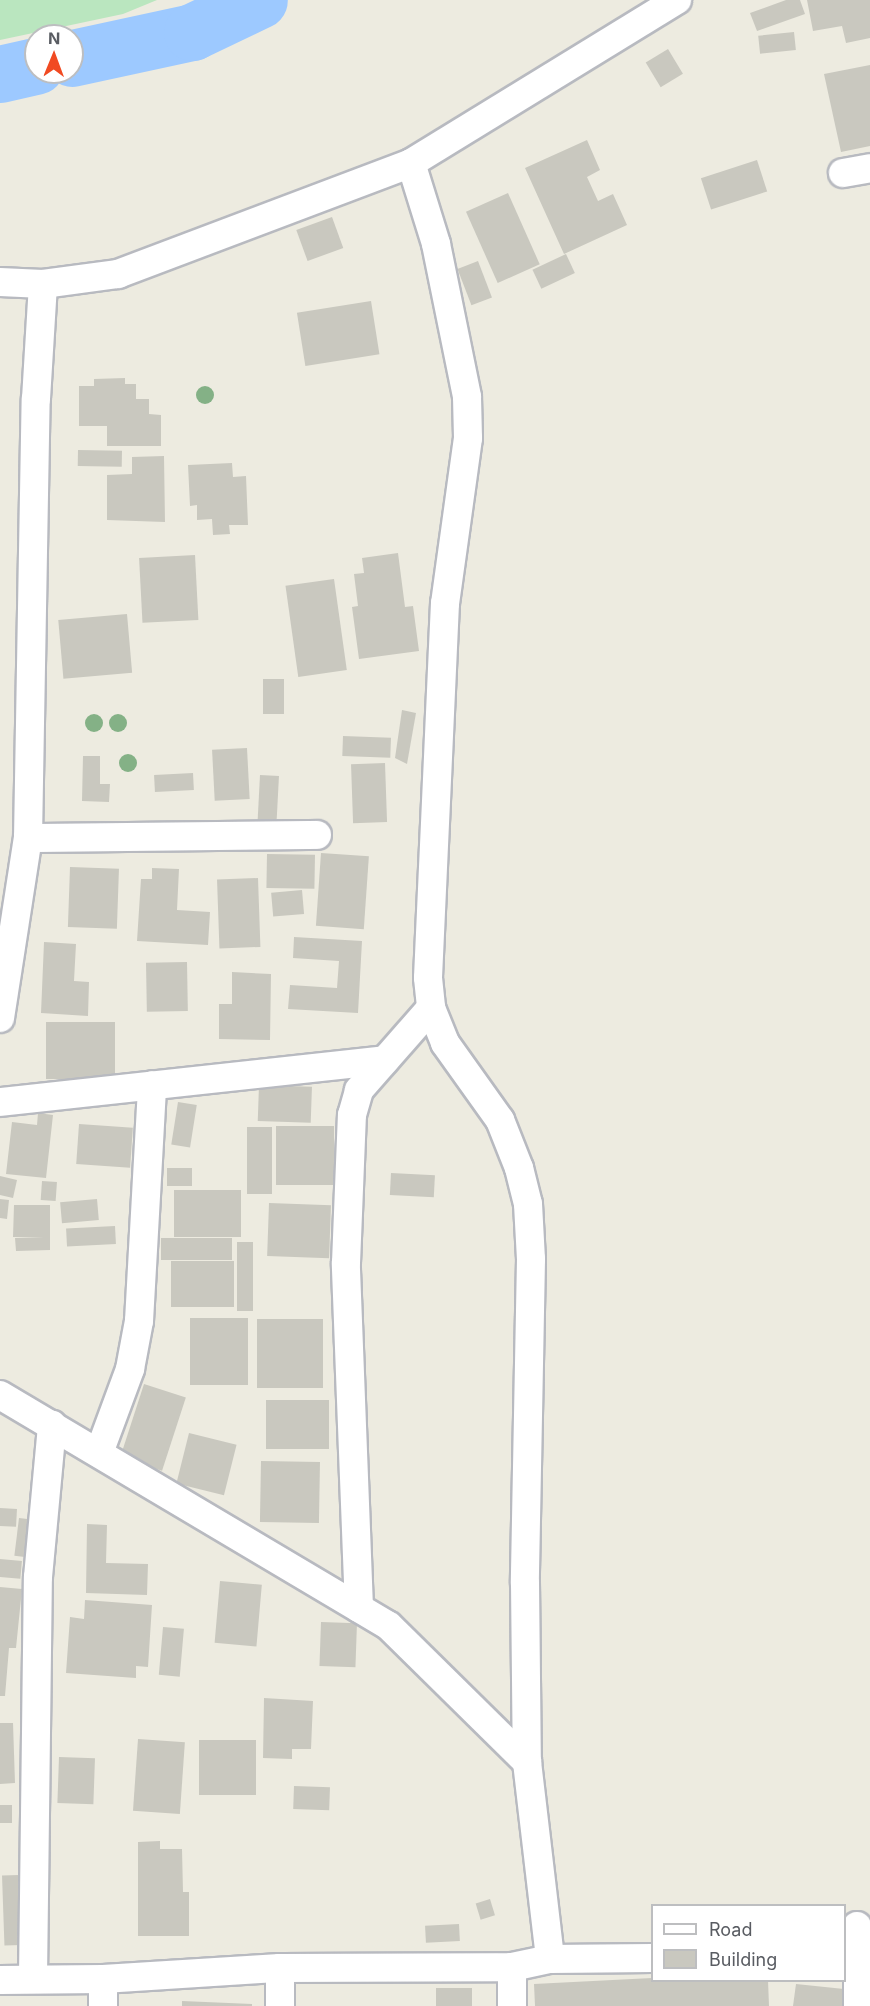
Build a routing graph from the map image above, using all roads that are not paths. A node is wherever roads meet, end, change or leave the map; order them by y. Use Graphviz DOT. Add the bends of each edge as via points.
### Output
graph roads {
  1 [pos="677,0"];
  2 [pos="411,163"];
  3 [pos="0,282"];
  4 [pos="43,284"];
  5 [pos="317,835"];
  6 [pos="28,838"];
  7 [pos="431,1008"];
  8 [pos="0,1018"];
  9 [pos="385,1060"];
  10 [pos="152,1085"];
  11 [pos="0,1102"];
  12 [pos="0,1395"];
  13 [pos="52,1425"];
  14 [pos="99,1453"];
  15 [pos="359,1608"];
  16 [pos="527,1762"];
  17 [pos="857,1925"];
  18 [pos="651,1958"];
  19 [pos="550,1959"];
  20 [pos="512,1967"];
  21 [pos="280,1968"];
  22 [pos="33,1978"];
  23 [pos="0,1980"];
  24 [pos="103,1993"];
  25 [pos="280,2006"];
  26 [pos="512,2006"];
  27 [pos="858,2006"];
  1 -- 2 [label="street"];
  2 -- 4 [label="street" via="118,274"];
  2 -- 7 [label="street" via="436,244 467,407 468,438 445,603 428,978"];
  3 -- 4 [label="street"];
  4 -- 6 [label="street" via="36,399"];
  5 -- 6 [label="street"];
  6 -- 8 [label="street"];
  7 -- 9 [label="street"];
  7 -- 16 [label="street" via="445,1043 500,1120 528,1204 531,1259 525,1583"];
  9 -- 10 [label="street"];
  9 -- 15 [label="street" via="359,1090 352,1115 346,1263"];
  10 -- 11 [label="street"];
  10 -- 14 [label="street" via="139,1321 130,1369"];
  12 -- 13 [label="street"];
  13 -- 14 [label="street"];
  13 -- 22 [label="street" via="38,1577"];
  14 -- 15 [label="street"];
  15 -- 16 [label="street" via="390,1626"];
  16 -- 19 [label="street"];
  17 -- 27 [label="street"];
  18 -- 19 [label="street"];
  19 -- 20 [label="street"];
  20 -- 21 [label="street"];
  20 -- 26 [label="street"];
  21 -- 24 [label="street"];
  21 -- 25 [label="street"];
  22 -- 23 [label="street"];
  22 -- 24 [label="street"];
}
